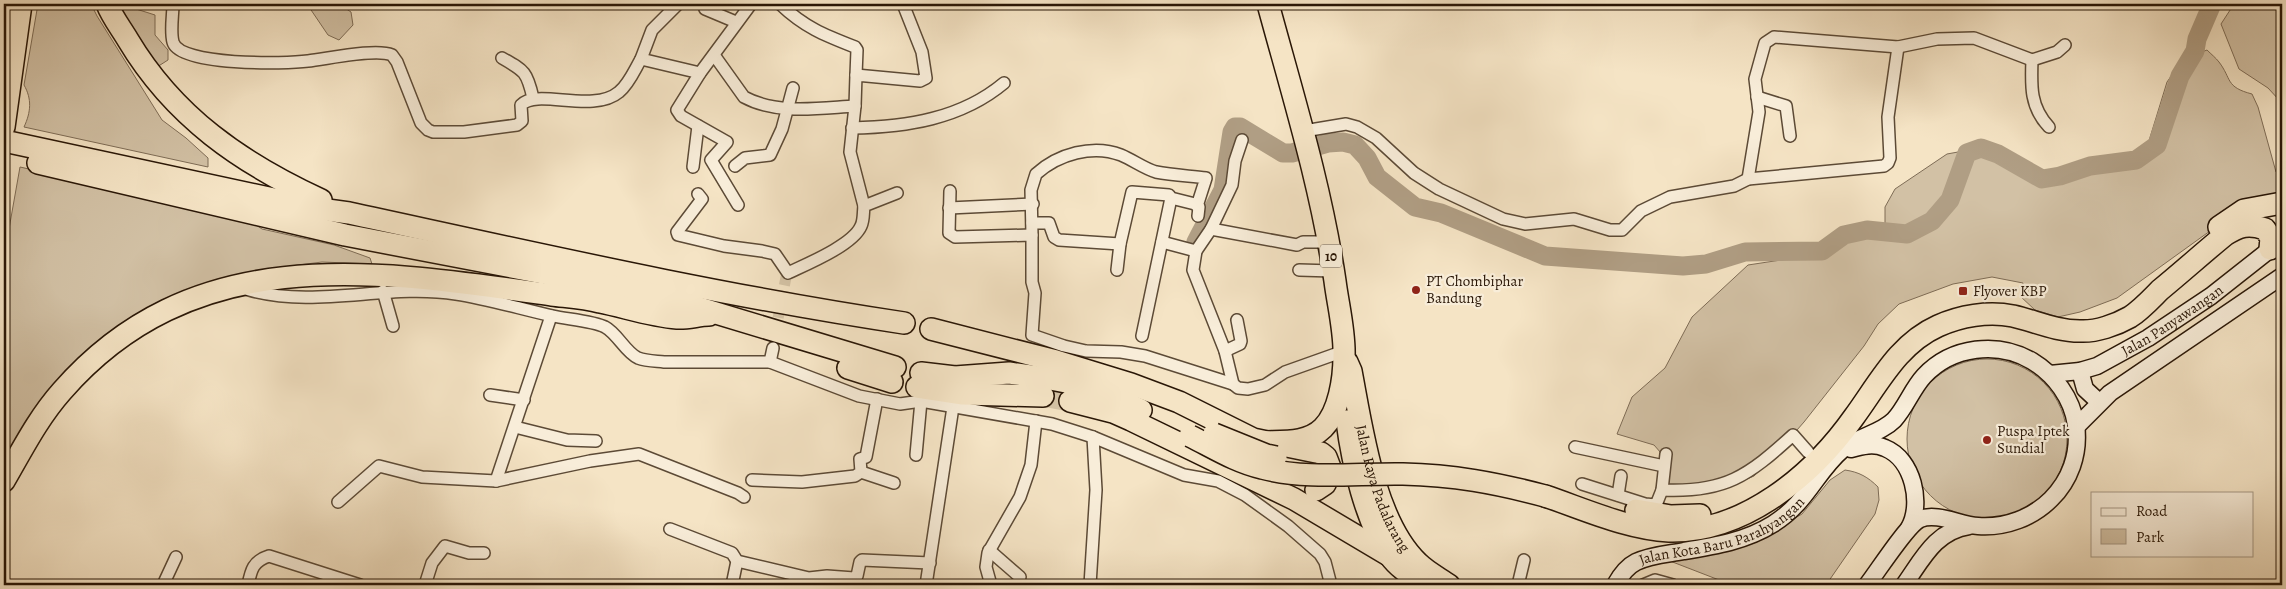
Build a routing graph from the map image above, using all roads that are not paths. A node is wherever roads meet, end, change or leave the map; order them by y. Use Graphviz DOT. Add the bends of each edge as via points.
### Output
graph roads {
  1 [pos="4,4"];
  2 [pos="21,4"];
  3 [pos="107,4"];
  4 [pos="173,4"];
  5 [pos="678,4"];
  6 [pos="750,4"];
  7 [pos="780,4"];
  8 [pos="903,4"];
  9 [pos="1268,4"];
  10 [pos="4,9"];
  11 [pos="705,9"];
  12 [pos="736,22"];
  13 [pos="2065,45"];
  14 [pos="1898,47"];
  15 [pos="714,55"];
  16 [pos="502,58"];
  17 [pos="641,59"];
  18 [pos="2032,60"];
  19 [pos="700,73"];
  20 [pos="856,75"];
  21 [pos="1004,83"];
  22 [pos="793,88"];
  23 [pos="1757,97"];
  24 [pos="533,98"];
  25 [pos="855,106"];
  26 [pos="786,109"];
  27 [pos="698,126"];
  28 [pos="4,127"];
  29 [pos="2049,127"];
  30 [pos="852,128"];
  31 [pos="1305,134"];
  32 [pos="1790,136"];
  33 [pos="1242,140"];
  34 [pos="4,141"];
  35 [pos="4,155"];
  36 [pos="693,166"];
  37 [pos="735,166"];
  38 [pos="1748,179"];
  39 [pos="950,191"];
  40 [pos="897,194"];
  41 [pos="699,198"];
  42 [pos="1170,198"];
  43 [pos="2282,202"];
  44 [pos="1033,204"];
  45 [pos="738,205"];
  46 [pos="864,206"];
  47 [pos="949,208"];
  48 [pos="349,212"];
  49 [pos="1032,223"];
  50 [pos="1211,229"];
  51 [pos="1032,235"];
  52 [pos="1162,242"];
  53 [pos="1329,242"];
  54 [pos="1120,244"];
  55 [pos="2276,245"];
  56 [pos="1196,251"];
  57 [pos="1117,270"];
  58 [pos="1299,270"];
  59 [pos="1333,272"];
  60 [pos="2282,276"];
  61 [pos="249,290"];
  62 [pos="383,291"];
  63 [pos="722,314"];
  64 [pos="550,316"];
  65 [pos="1237,320"];
  66 [pos="904,323"];
  67 [pos="393,326"];
  68 [pos="931,329"];
  69 [pos="1142,336"];
  70 [pos="773,348"];
  71 [pos="1225,351"];
  72 [pos="770,362"];
  73 [pos="1345,363"];
  74 [pos="2080,371"];
  75 [pos="894,374"];
  76 [pos="2050,374"];
  77 [pos="1131,384"];
  78 [pos="1233,384"];
  79 [pos="920,387"];
  80 [pos="490,396"];
  81 [pos="1043,396"];
  82 [pos="878,399"];
  83 [pos="524,400"];
  84 [pos="1070,401"];
  85 [pos="2099,402"];
  86 [pos="953,406"];
  87 [pos="1036,421"];
  88 [pos="515,426"];
  89 [pos="2076,427"];
  90 [pos="1191,431"];
  91 [pos="1355,432"];
  92 [pos="1093,437"];
  93 [pos="1297,440"];
  94 [pos="596,441"];
  95 [pos="1261,442"];
  96 [pos="1575,446"];
  97 [pos="1808,452"];
  98 [pos="1666,454"];
  99 [pos="916,455"];
  100 [pos="1664,466"];
  101 [pos="861,472"];
  102 [pos="1824,472"];
  103 [pos="1621,476"];
  104 [pos="752,480"];
  105 [pos="4,481"];
  106 [pos="496,481"];
  107 [pos="1240,482"];
  108 [pos="894,483"];
  109 [pos="1582,484"];
  110 [pos="1368,486"];
  111 [pos="1546,489"];
  112 [pos="1316,490"];
  113 [pos="1662,490"];
  114 [pos="1618,495"];
  115 [pos="744,497"];
  116 [pos="338,502"];
  117 [pos="1976,526"];
  118 [pos="670,529"];
  119 [pos="1908,530"];
  120 [pos="989,550"];
  121 [pos="484,553"];
  122 [pos="1390,556"];
  123 [pos="176,557"];
  124 [pos="1524,560"];
  125 [pos="738,562"];
  126 [pos="930,563"];
  127 [pos="1020,577"];
  128 [pos="1421,583"];
  129 [pos="163,585"];
  130 [pos="248,585"];
  131 [pos="360,585"];
  132 [pos="425,585"];
  133 [pos="732,585"];
  134 [pos="926,585"];
  135 [pos="991,585"];
  136 [pos="1090,585"];
  137 [pos="1331,585"];
  138 [pos="1449,585"];
  139 [pos="1518,585"];
  140 [pos="1615,585"];
  141 [pos="1643,585"];
  142 [pos="1673,585"];
  143 [pos="1867,585"];
  144 [pos="1904,585"];
  1 -- 10 [label="highway"];
  2 -- 28 [label="highway"];
  3 -- 48 [label="highway" via="152,78 217,141 268,174"];
  4 -- 24 [label="street" via="173,43 180,52 194,57 263,63 392,55 398,62 421,123 433,132 464,132 517,124 522,121 522,102"];
  5 -- 17 [label="street" via="652,30"];
  6 -- 12 [label="street"];
  7 -- 20 [label="street" via="812,30 855,47"];
  8 -- 20 [label="street" via="922,52 926,78 920,81"];
  9 -- 31 [label="highway, 10"];
  11 -- 12 [label="street"];
  12 -- 15 [label="street"];
  13 -- 18 [label="street" via="2057,52"];
  14 -- 18 [label="street" via="1937,39 1974,38"];
  14 -- 23 [label="street" via="1812,39 1768,39 1756,78"];
  14 -- 38 [label="street" via="1888,117 1888,163 1852,170"];
  15 -- 19 [label="street"];
  15 -- 26 [label="street" via="744,97"];
  16 -- 24 [label="street" via="528,77"];
  17 -- 19 [label="street"];
  17 -- 24 [label="street" via="617,94 577,103"];
  18 -- 29 [label="street" via="2031,93 2040,118"];
  19 -- 27 [label="street" via="677,110"];
  20 -- 25 [label="street"];
  21 -- 30 [label="street" via="989,96 929,121 893,127"];
  22 -- 26 [label="street"];
  23 -- 32 [label="street" via="1786,106"];
  23 -- 38 [label="street" via="1759,112"];
  25 -- 26 [label="street"];
  25 -- 30 [label="street"];
  26 -- 37 [label="street" via="782,129 770,155 745,158"];
  27 -- 36 [label="street"];
  27 -- 45 [label="street" via="728,142 711,160"];
  30 -- 46 [label="street" via="851,162"];
  31 -- 38 [label="street" via="1346,124 1357,126 1376,138 1414,173 1439,189 1503,219 1525,224 1574,219 1610,230 1622,230 1642,212 1670,197 1734,186"];
  31 -- 53 [label="highway, 10"];
  33 -- 50 [label="street" via="1232,185"];
  34 -- 48 [label="highway" via="320,209"];
  35 -- 63 [label="highway" via="345,235 653,294"];
  39 -- 47 [label="street"];
  40 -- 46 [label="street"];
  41 -- 46 [label="street" via="677,232 680,237 775,254 788,273 830,253 856,234"];
  42 -- 44 [label="street" via="1198,211 1206,178 1155,172 1121,155 1096,150 1065,156 1038,172 1031,190"];
  42 -- 52 [label="street"];
  42 -- 54 [label="street" via="1169,195 1132,192"];
  43 -- 97 [label="highway" via="2235,214 2134,299 2100,319 2074,323 2024,310 1978,306 1957,309 1921,324 1891,346 1831,429"];
  44 -- 47 [label="street"];
  44 -- 49 [label="street"];
  47 -- 51 [label="street" via="949,233 955,237"];
  48 -- 66 [label="highway" via="669,282"];
  49 -- 51 [label="street"];
  49 -- 54 [label="street" via="1049,223 1054,237 1059,240"];
  50 -- 53 [label="street" via="1297,245 1302,242"];
  50 -- 56 [label="street"];
  51 -- 78 [label="street" via="1035,292 1032,335 1086,351 1145,356"];
  52 -- 56 [label="street"];
  52 -- 69 [label="street"];
  53 -- 59 [label="highway, 10"];
  54 -- 57 [label="street"];
  55 -- 74 [label="main road, Jalan Panyawangan" via="2211,296 2148,338 2114,358"];
  55 -- 111 [label="highway" via="2265,229 2239,226 2130,316 2095,330 2060,329 1992,314 1962,318 1928,330 1903,349 1854,418 1824,453 1768,502 1719,524 1696,530 1668,531 1608,517"];
  56 -- 71 [label="street" via="1193,270"];
  58 -- 59 [label="street"];
  59 -- 73 [label="highway, 10"];
  60 -- 85 [label="main road, Jalan Panyawangan"];
  61 -- 62 [label="street" via="265,295 330,298"];
  62 -- 64 [label="street" via="457,294"];
  62 -- 67 [label="street"];
  63 -- 75 [label="highway" via="765,326 799,348 828,361"];
  63 -- 105 [label="highway" via="679,318 598,301 482,285 353,274 290,276 238,284 148,319 110,346 80,372 50,406"];
  64 -- 72 [label="street" via="604,327 632,354 647,360"];
  64 -- 83 [label="street"];
  65 -- 71 [label="street" via="1240,344"];
  68 -- 77 [label="highway" via="1056,360"];
  70 -- 72 [label="street"];
  71 -- 78 [label="street"];
  72 -- 82 [label="street" via="859,396"];
  73 -- 78 [label="street" via="1285,372 1265,385 1248,389"];
  73 -- 91 [label="highway, Jalan Raya Padalarang / 10"];
  73 -- 93 [label="highway" via="1336,406 1323,428 1314,435"];
  74 -- 76 [label="main road, Jalan Panyawangan"];
  74 -- 85 [label="main road" via="2085,389"];
  76 -- 89 [label="main road" via="2068,398"];
  76 -- 102 [label="main road" via="2029,359 2006,350 1969,350 1950,357 1931,369 1889,424 1847,446"];
  77 -- 90 [label="highway"];
  77 -- 95 [label="highway" via="1180,402"];
  79 -- 81 [label="highway" via="963,394"];
  79 -- 82 [label="street" via="900,404"];
  79 -- 86 [label="street"];
  79 -- 90 [label="highway" via="955,377 1010,373 1092,387"];
  79 -- 99 [label="street"];
  80 -- 83 [label="street"];
  82 -- 101 [label="street" via="866,456 860,459"];
  83 -- 88 [label="street"];
  84 -- 107 [label="highway" via="1113,412"];
  85 -- 89 [label="main road, Jalan Panyawangan"];
  86 -- 87 [label="street"];
  86 -- 126 [label="street"];
  87 -- 92 [label="street"];
  87 -- 120 [label="street" via="1031,466 1023,489"];
  88 -- 94 [label="street" via="567,440"];
  88 -- 106 [label="street"];
  89 -- 117 [label="main road" via="2073,465 2051,500 2038,511 2014,522"];
  90 -- 111 [label="highway, bridge" via="1266,455 1293,460 1445,461 1497,469"];
  91 -- 93 [label="highway"];
  91 -- 110 [label="highway, Jalan Raya Padalarang / 10"];
  92 -- 107 [label="street" via="1184,475"];
  92 -- 136 [label="street" via="1096,490"];
  93 -- 95 [label="highway"];
  95 -- 112 [label="highway" via="1312,450 1326,457 1332,470"];
  96 -- 100 [label="street"];
  97 -- 111 [label="highway" via="1758,493 1740,503 1695,515 1645,513"];
  97 -- 113 [label="street" via="1794,435 1760,466 1720,486 1690,492"];
  98 -- 100 [label="street"];
  100 -- 113 [label="street"];
  101 -- 104 [label="street" via="855,476 802,482"];
  101 -- 108 [label="street"];
  102 -- 119 [label="main road" via="1838,457 1856,447 1878,446 1890,450 1904,465 1916,494 1916,511"];
  102 -- 140 [label="main road, Jalan Kota Baru Parahyangan" via="1800,504 1767,528 1728,543 1640,561 1624,571"];
  103 -- 114 [label="street"];
  106 -- 115 [label="street" via="634,454"];
  106 -- 116 [label="street" via="422,477 379,466"];
  107 -- 112 [label="highway"];
  107 -- 122 [label="highway" via="1294,499"];
  107 -- 137 [label="street" via="1320,554"];
  109 -- 114 [label="street"];
  110 -- 112 [label="highway"];
  110 -- 122 [label="highway, Jalan Raya Padalarang / 10" via="1375,526"];
  110 -- 138 [label="highway, Jalan Raya Padalarang / 10" via="1408,552"];
  113 -- 114 [label="street" via="1656,505"];
  117 -- 119 [label="main road" via="1927,517 1915,522"];
  117 -- 144 [label="main road" via="1958,529 1941,537"];
  118 -- 125 [label="street" via="732,554"];
  119 -- 143 [label="main road"];
  120 -- 127 [label="street"];
  120 -- 135 [label="street" via="986,567"];
  121 -- 132 [label="street" via="469,553 445,546 432,564"];
  122 -- 128 [label="highway, Jalan Raya Padalarang"];
  123 -- 129 [label="street"];
  124 -- 139 [label="street"];
  125 -- 126 [label="street" via="809,578 854,578 862,560"];
  125 -- 133 [label="street"];
  126 -- 134 [label="street"];
  130 -- 131 [label="street" via="252,568 260,559 269,556"];
  141 -- 142 [label="street" via="1655,580"];
}
